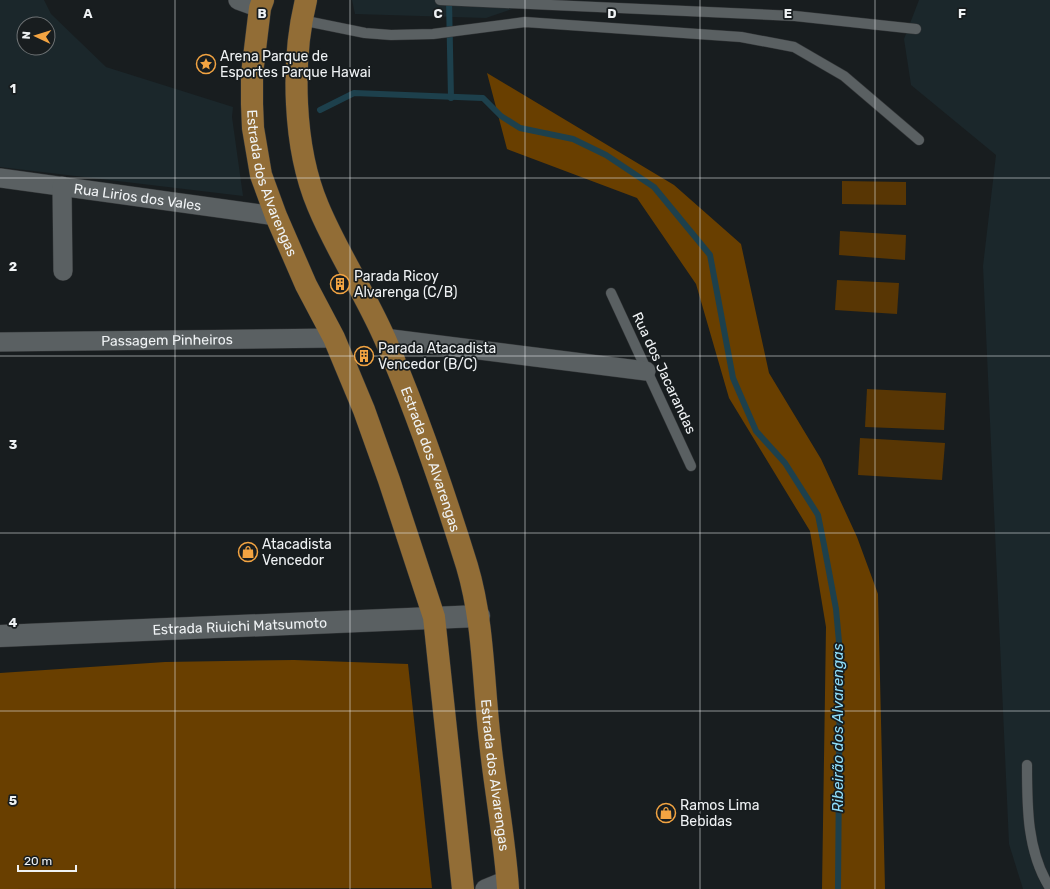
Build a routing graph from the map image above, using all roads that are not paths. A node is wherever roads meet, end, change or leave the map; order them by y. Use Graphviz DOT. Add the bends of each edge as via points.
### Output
graph roads {
  1 [pos="238,0"];
  2 [pos="440,0"];
  3 [pos="261,4"];
  4 [pos="304,10"];
  5 [pos="916,29"];
  6 [pos="919,140"];
  7 [pos="0,178"];
  8 [pos="62,186"];
  9 [pos="276,216"];
  10 [pos="63,271"];
  11 [pos="611,292"];
  12 [pos="334,338"];
  13 [pos="384,338"];
  14 [pos="0,342"];
  15 [pos="646,370"];
  16 [pos="691,466"];
  17 [pos="479,616"];
  18 [pos="434,617"];
  19 [pos="0,636"];
  20 [pos="1027,765"];
  21 [pos="508,884"];
  22 [pos="1050,888"];
  23 [pos="463,889"];
  24 [pos="485,889"];
  1 -- 3 [label="street"];
  2 -- 5 [label="lane" via="795,16"];
  3 -- 9 [label="main road, Estrada dos Alvarengas" via="252,74 253,128 261,175"];
  4 -- 6 [label="lane" via="365,33 391,35 433,34 525,22 741,37 794,47 844,76"];
  4 -- 13 [label="main road, Estrada dos Alvarengas" via="296,71 304,167 336,247"];
  7 -- 8 [label="street, Rua Lirios dos Vales"];
  8 -- 9 [label="street, Rua Lirios dos Vales"];
  8 -- 10 [label="street"];
  9 -- 12 [label="main road, Estrada dos Alvarengas" via="306,285"];
  11 -- 15 [label="lane, Rua dos Jacarandas"];
  12 -- 14 [label="street, Passagem Pinheiros"];
  12 -- 18 [label="main road, Estrada dos Alvarengas" via="364,410"];
  13 -- 15 [label="street"];
  13 -- 17 [label="main road, Estrada dos Alvarengas" via="425,438 466,566"];
  15 -- 16 [label="lane, Rua dos Jacarandas"];
  17 -- 18 [label="street, Estrada Riuichi Matsumoto"];
  17 -- 21 [label="main road, Estrada dos Alvarengas" via="490,746"];
  18 -- 19 [label="street, Estrada Riuichi Matsumoto"];
  18 -- 23 [label="main road, Estrada dos Alvarengas"];
  20 -- 22 [label="lane" via="1031,839 1038,863"];
  21 -- 24 [label="street"];
}
